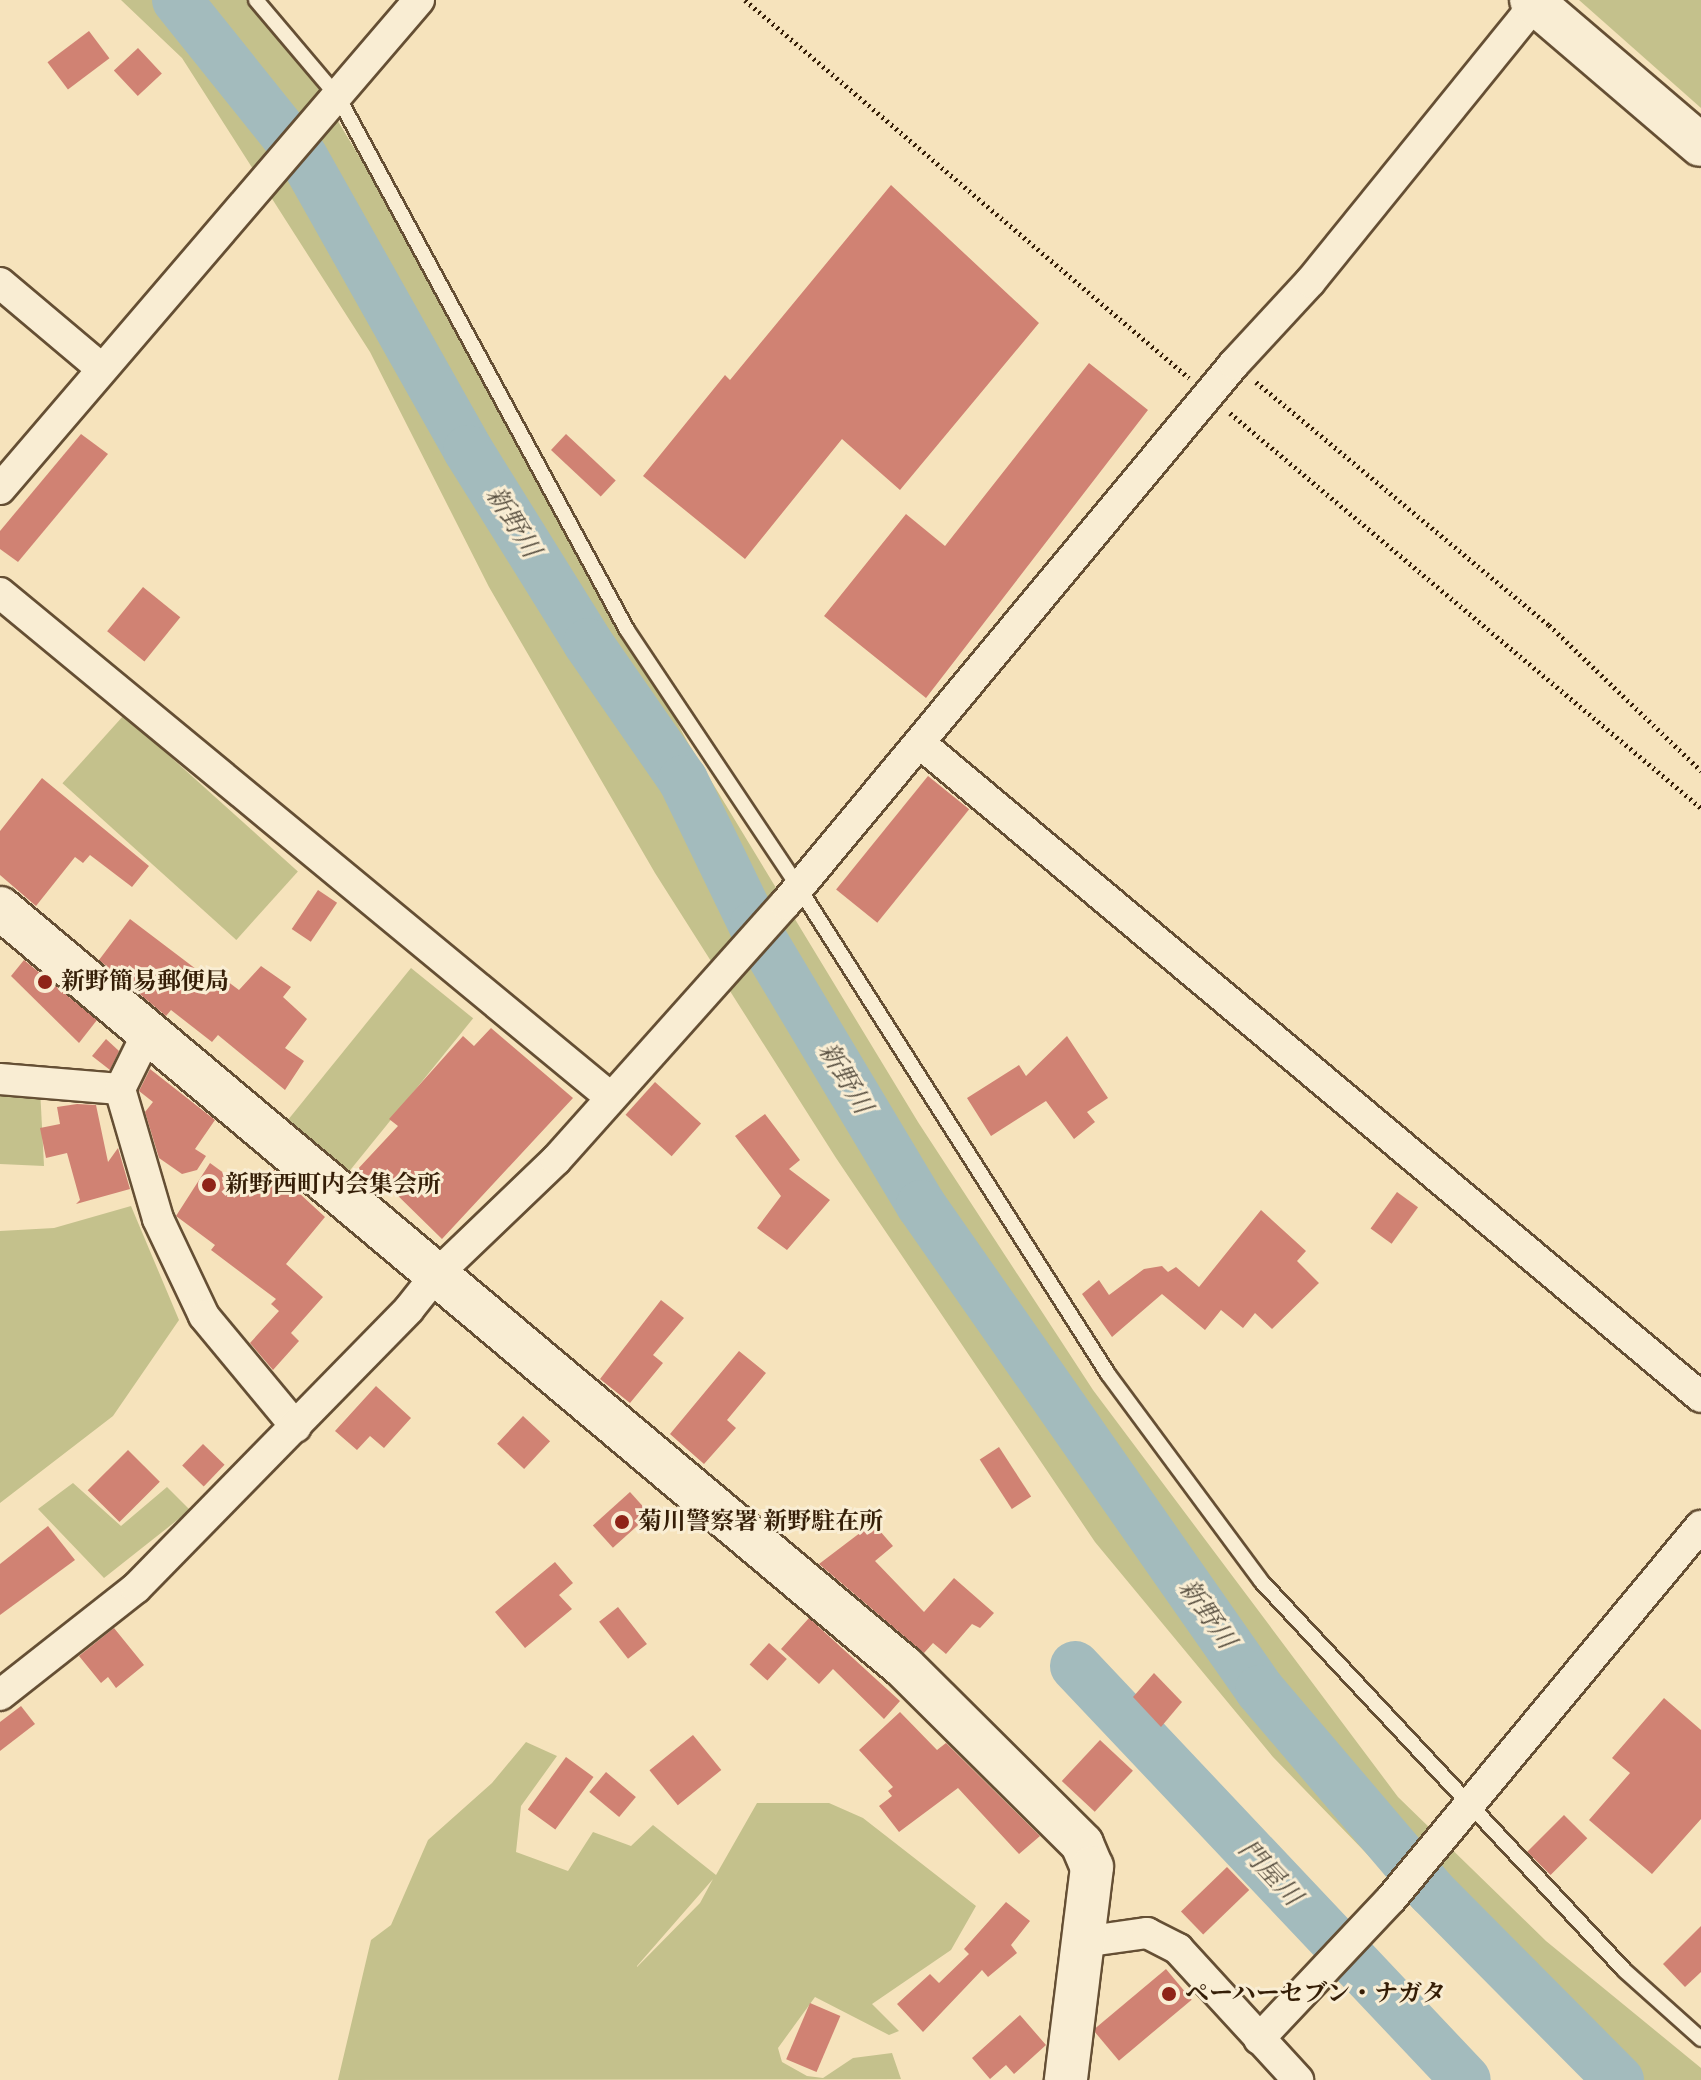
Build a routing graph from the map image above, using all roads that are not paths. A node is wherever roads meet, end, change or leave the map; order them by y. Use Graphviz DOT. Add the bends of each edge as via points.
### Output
graph roads {
  1 [pos="256,0"];
  2 [pos="419,0"];
  3 [pos="1533,2"];
  4 [pos="338,97"];
  5 [pos="1699,140"];
  6 [pos="0,283"];
  7 [pos="102,369"];
  8 [pos="0,489"];
  9 [pos="0,593"];
  10 [pos="921,744"];
  11 [pos="792,896"];
  12 [pos="0,908"];
  13 [pos="148,1032"];
  14 [pos="0,1079"];
  15 [pos="120,1089"];
  16 [pos="610,1097"];
  17 [pos="436,1275"];
  18 [pos="1701,1397"];
  19 [pos="296,1427"];
  20 [pos="1701,1526"];
  21 [pos="0,1695"];
  22 [pos="1465,1807"];
  23 [pos="1083,1942"];
  24 [pos="1259,2039"];
  25 [pos="1701,2039"];
  26 [pos="1066,2080"];
  27 [pos="1298,2080"];
  1 -- 4 [label="lane"];
  2 -- 4 [label="street"];
  3 -- 5 [label="street"];
  3 -- 10 [label="street" via="1310,282 1234,364"];
  4 -- 7 [label="street"];
  4 -- 11 [label="lane" via="627,630"];
  6 -- 7 [label="street"];
  7 -- 8 [label="street"];
  9 -- 16 [label="street"];
  10 -- 11 [label="street"];
  10 -- 18 [label="street"];
  11 -- 16 [label="street"];
  11 -- 22 [label="lane" via="1108,1374 1261,1581"];
  12 -- 13 [label="street"];
  13 -- 15 [label="street"];
  13 -- 17 [label="street"];
  14 -- 15 [label="street"];
  15 -- 19 [label="street" via="158,1219 204,1316"];
  16 -- 17 [label="street" via="556,1160"];
  17 -- 19 [label="street"];
  17 -- 23 [label="street" via="904,1667 1082,1844 1092,1867"];
  19 -- 21 [label="street" via="136,1588"];
  20 -- 22 [label="street"];
  22 -- 24 [label="street" via="1391,1899"];
  22 -- 25 [label="lane" via="1625,1971"];
  23 -- 24 [label="street" via="1147,1933 1178,1949"];
  23 -- 26 [label="street"];
  24 -- 27 [label="street"];
}
